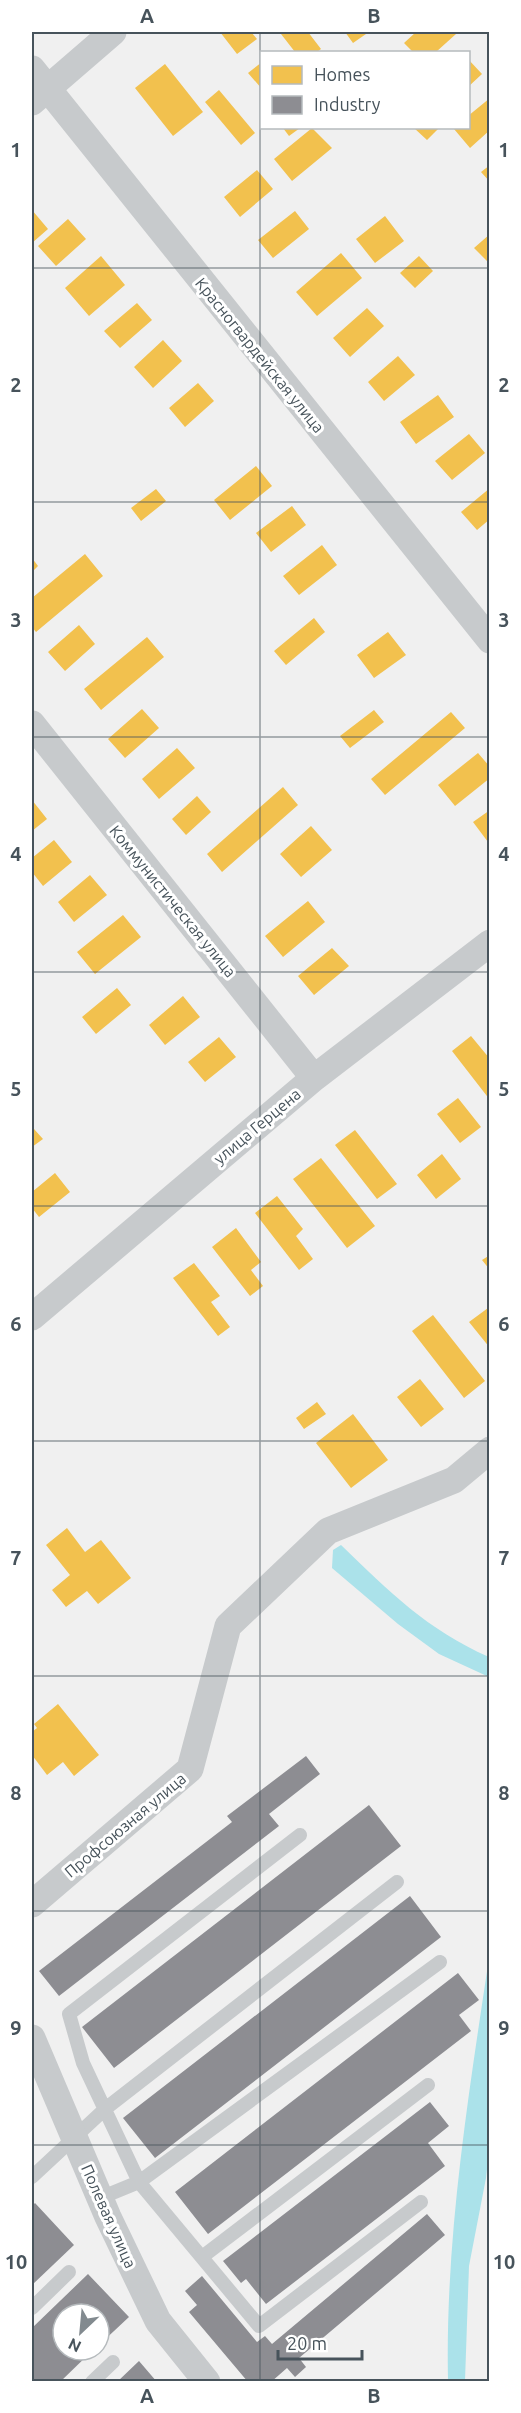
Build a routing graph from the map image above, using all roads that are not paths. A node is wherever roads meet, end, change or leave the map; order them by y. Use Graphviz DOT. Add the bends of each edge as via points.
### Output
graph roads {
  1 [pos="113,32"];
  2 [pos="36,87"];
  3 [pos="489,640"];
  4 [pos="32,724"];
  5 [pos="489,943"];
  6 [pos="314,1078"];
  7 [pos="32,1317"];
  8 [pos="489,1450"];
  9 [pos="300,1834"];
  10 [pos="397,1882"];
  11 [pos="32,1904"];
  12 [pos="440,1962"];
  13 [pos="32,2037"];
  14 [pos="428,2085"];
  15 [pos="105,2109"];
  16 [pos="74,2138"];
  17 [pos="32,2177"];
  18 [pos="140,2182"];
  19 [pos="100,2198"];
  20 [pos="421,2202"];
  21 [pos="202,2257"];
  22 [pos="69,2272"];
  23 [pos="32,2308"];
  24 [pos="113,2362"];
  25 [pos="92,2382"];
  26 [pos="207,2382"];
  1 -- 2 [label="street"];
  2 -- 3 [label="street, Красногвардейская улица"];
  4 -- 6 [label="street, Коммунистическая улица"];
  5 -- 6 [label="street, улица Герцена"];
  6 -- 7 [label="street, улица Герцена"];
  8 -- 11 [label="street, Профсоюзная улица" via="454,1480 328,1531 228,1626 190,1769"];
  9 -- 15 [label="lane" via="69,2014 83,2063"];
  10 -- 15 [label="lane"];
  12 -- 18 [label="lane"];
  13 -- 16 [label="street, Полевая улица"];
  14 -- 21 [label="lane"];
  15 -- 16 [label="lane"];
  15 -- 18 [label="lane"];
  16 -- 17 [label="lane"];
  16 -- 19 [label="street, Полевая улица"];
  18 -- 19 [label="lane"];
  18 -- 21 [label="lane"];
  19 -- 26 [label="street, Полевая улица" via="158,2320"];
  20 -- 21 [label="lane" via="259,2326"];
  22 -- 23 [label="lane"];
  24 -- 25 [label="lane"];
}
